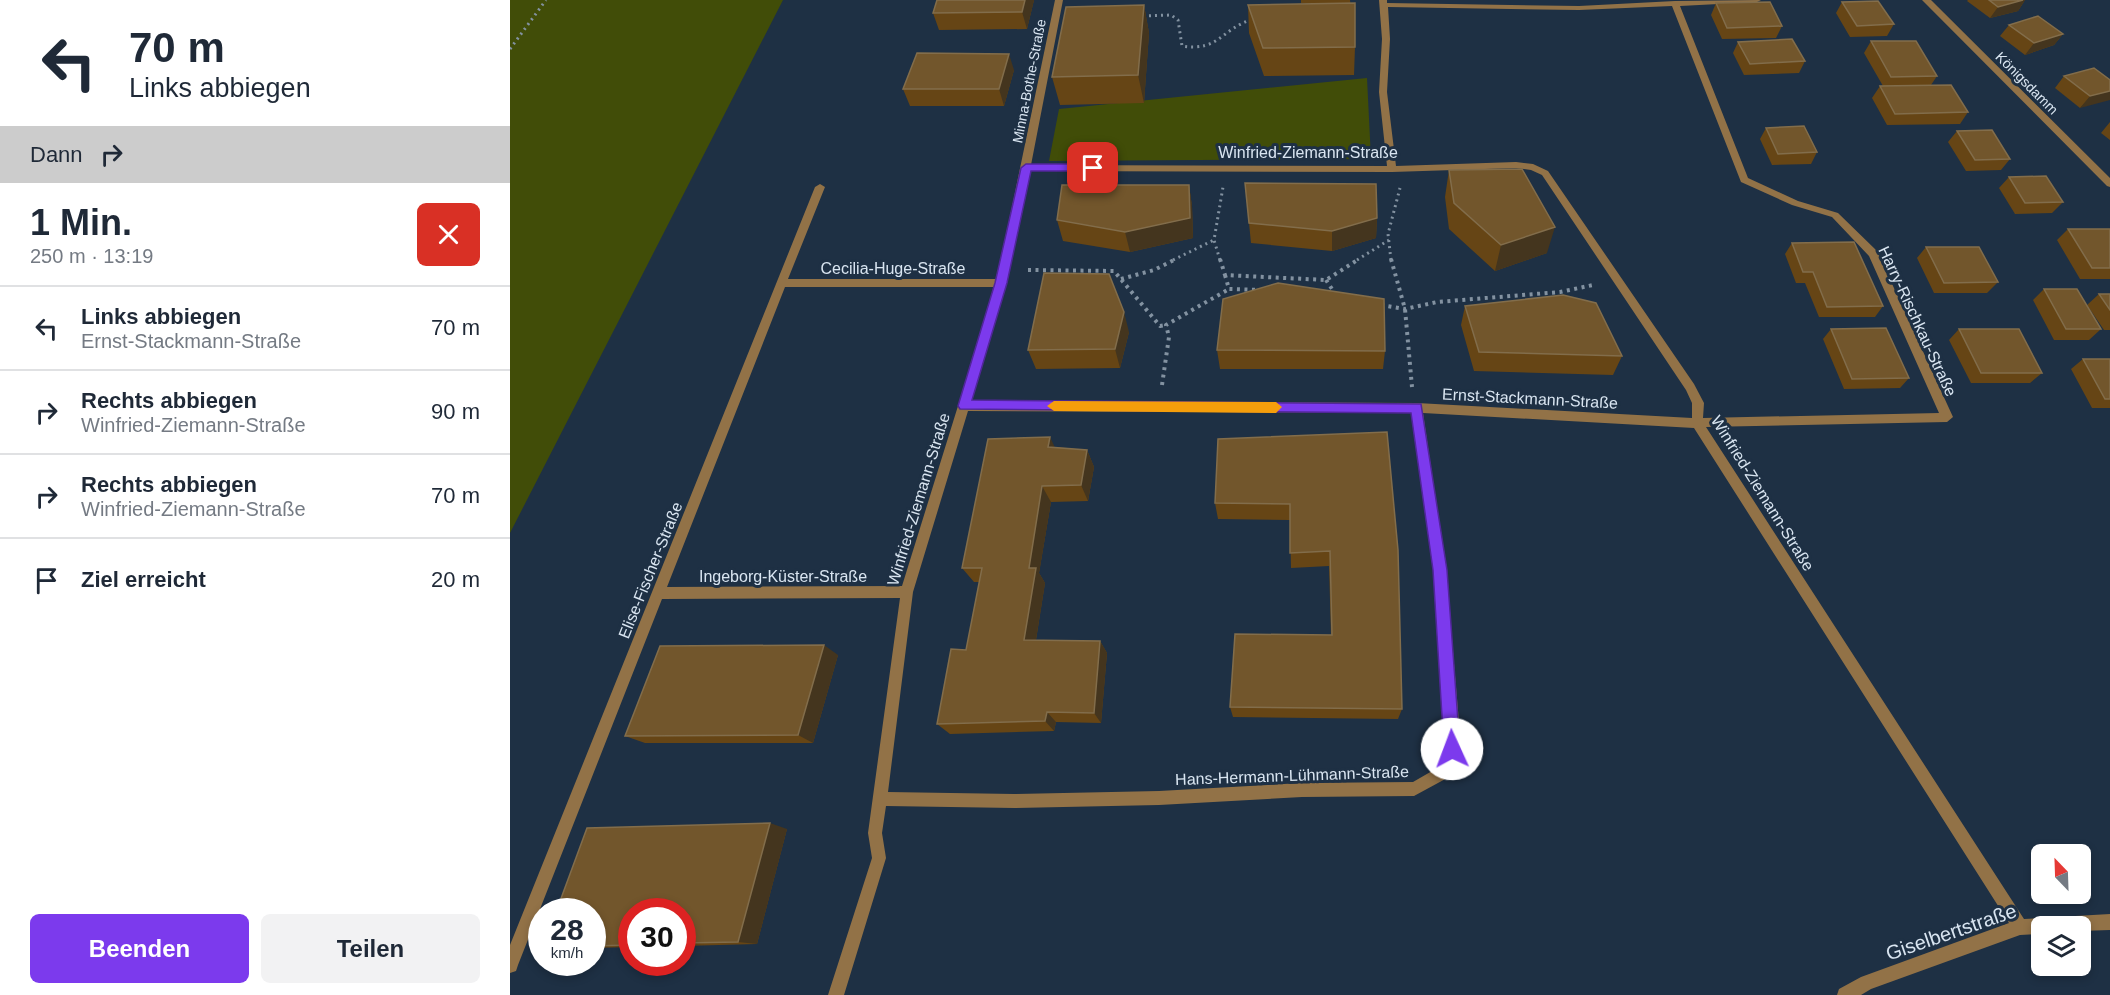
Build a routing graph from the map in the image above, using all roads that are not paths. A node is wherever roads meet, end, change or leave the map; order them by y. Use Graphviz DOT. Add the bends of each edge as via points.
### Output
graph roads {
  1 [pos="1059,0"];
  2 [pos="1752,0"];
  3 [pos="1757,0"];
  4 [pos="1926,0"];
  5 [pos="1384,2"];
  6 [pos="1674,3"];
  7 [pos="1577,4"];
  8 [pos="1026,168"];
  9 [pos="1392,170"];
  10 [pos="2110,184"];
  11 [pos="820,187"];
  12 [pos="784,283"];
  13 [pos="1001,283"];
  14 [pos="964,406"];
  15 [pos="1417,408"];
  16 [pos="1697,423"];
  17 [pos="907,592"];
  18 [pos="659,593"];
  19 [pos="879,799"];
  20 [pos="2110,922"];
  21 [pos="2020,927"];
  22 [pos="510,965"];
  23 [pos="836,995"];
  24 [pos="1845,995"];
  1 -- 8 [label="street, Minna-Bothe-Straße"];
  2 -- 3 [label="street"];
  2 -- 6 [label="street"];
  4 -- 10 [label="street, Königsdamm"];
  5 -- 7 [label="street"];
  5 -- 9 [label="street" via="1383,92"];
  6 -- 7 [label="street"];
  6 -- 16 [label="street, Harry-Rischkau-Straße" via="1744,180 1834,215 1873,254 1947,417"];
  8 -- 9 [label="street, Winfried-Ziemann-Straße"];
  8 -- 13 [label="street, Winfried-Ziemann-Straße"];
  9 -- 16 [label="street, Winfried-Ziemann-Straße" via="1475,165 1533,167 1545,173 1690,387 1698,403"];
  11 -- 12 [label="street, Elise-Fischer-Straße"];
  12 -- 13 [label="street, Cecilia-Huge-Straße"];
  12 -- 18 [label="street, Elise-Fischer-Straße"];
  13 -- 14 [label="street, Winfried-Ziemann-Straße"];
  14 -- 15 [label="street, Ernst-Stackmann-Straße"];
  14 -- 17 [label="street, Winfried-Ziemann-Straße"];
  15 -- 16 [label="street, Ernst-Stackmann-Straße"];
  15 -- 19 [label="street, Hans-Hermann-Lühmann-Straße" via="1440,570 1452,722 1452,749 1444,772 1414,789 1014,801"];
  16 -- 21 [label="street, Winfried-Ziemann-Straße"];
  17 -- 18 [label="street, Ingeborg-Küster-Straße"];
  17 -- 19 [label="street, Winfried-Ziemann-Straße"];
  18 -- 22 [label="street, Elise-Fischer-Straße"];
  19 -- 23 [label="street, Winfried-Ziemann-Straße" via="875,832 879,858"];
  20 -- 21 [label="street, Giselbertstraße"];
  21 -- 24 [label="street, Giselbertstraße" via="1867,983"];
}
